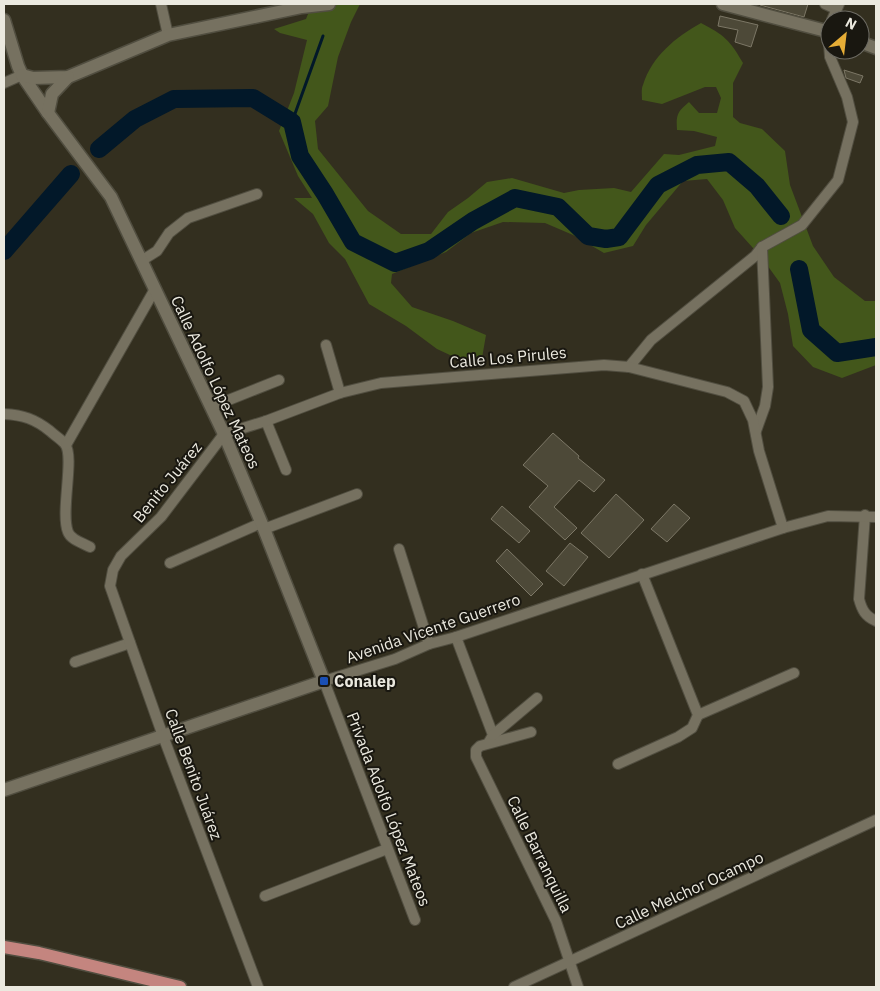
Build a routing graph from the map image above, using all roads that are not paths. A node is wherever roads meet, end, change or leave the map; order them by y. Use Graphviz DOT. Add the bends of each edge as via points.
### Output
graph roads {
  1 [pos="161,4"];
  2 [pos="329,4"];
  3 [pos="723,4"];
  4 [pos="825,4"];
  5 [pos="838,6"];
  6 [pos="4,20"];
  7 [pos="820,25"];
  8 [pos="168,35"];
  9 [pos="831,60"];
  10 [pos="22,75"];
  11 [pos="68,77"];
  12 [pos="4,82"];
  13 [pos="48,113"];
  14 [pos="257,194"];
  15 [pos="762,247"];
  16 [pos="142,261"];
  17 [pos="154,289"];
  18 [pos="326,345"];
  19 [pos="629,367"];
  20 [pos="279,380"];
  21 [pos="340,393"];
  22 [pos="211,407"];
  23 [pos="4,414"];
  24 [pos="266,421"];
  25 [pos="224,434"];
  26 [pos="755,434"];
  27 [pos="66,445"];
  28 [pos="286,470"];
  29 [pos="357,494"];
  30 [pos="871,516"];
  31 [pos="262,526"];
  32 [pos="783,528"];
  33 [pos="90,547"];
  34 [pos="399,550"];
  35 [pos="170,563"];
  36 [pos="113,570"];
  37 [pos="642,574"];
  38 [pos="872,619"];
  39 [pos="456,637"];
  40 [pos="130,643"];
  41 [pos="429,644"];
  42 [pos="75,662"];
  43 [pos="794,673"];
  44 [pos="324,681"];
  45 [pos="537,698"];
  46 [pos="698,715"];
  47 [pos="531,732"];
  48 [pos="163,736"];
  49 [pos="492,739"];
  50 [pos="618,764"];
  51 [pos="4,790"];
  52 [pos="876,820"];
  53 [pos="387,849"];
  54 [pos="265,896"];
  55 [pos="415,920"];
  56 [pos="4,947"];
  57 [pos="569,961"];
  58 [pos="180,987"];
  59 [pos="258,987"];
  60 [pos="514,987"];
  61 [pos="578,987"];
  1 -- 8 [label="street"];
  2 -- 8 [label="main road"];
  3 -- 7 [label="main road"];
  4 -- 5 [label="street"];
  6 -- 10 [label="main road, Calle Adolfo López Mateos"];
  8 -- 11 [label="main road"];
  9 -- 15 [label="street" via="847,97 853,122 838,180 802,225"];
  10 -- 11 [label="main road"];
  10 -- 12 [label="street"];
  10 -- 13 [label="main road, Calle Adolfo López Mateos"];
  11 -- 13 [label="main road" via="52,94"];
  13 -- 16 [label="main road, Calle Adolfo López Mateos" via="111,197"];
  14 -- 16 [label="street" via="188,218 168,233 157,251"];
  15 -- 19 [label="street" via="651,340"];
  15 -- 26 [label="street" via="768,387"];
  16 -- 17 [label="main road, Calle Adolfo López Mateos"];
  17 -- 22 [label="main road, Calle Adolfo López Mateos"];
  17 -- 27 [label="street"];
  18 -- 21 [label="street"];
  19 -- 21 [label="street, Calle Los Pirules" via="604,365 381,383"];
  19 -- 26 [label="street, Calle Los Pirules" via="727,392 744,401 753,420"];
  20 -- 22 [label="street"];
  21 -- 24 [label="street, Calle Los Pirules"];
  22 -- 25 [label="main road, Calle Adolfo López Mateos"];
  23 -- 27 [label="street" via="38,421"];
  24 -- 25 [label="street, Calle Los Pirules"];
  24 -- 28 [label="street"];
  25 -- 31 [label="main road, Calle Adolfo López Mateos"];
  25 -- 36 [label="street, Benito Juárez" via="161,517 121,556"];
  26 -- 32 [label="street, Calle Los Pirules"];
  27 -- 33 [label="street" via="68,532 72,538"];
  29 -- 31 [label="street"];
  30 -- 32 [label="street, Avenida Vicente Guerrero" via="828,516"];
  30 -- 38 [label="street" via="859,599 862,610"];
  31 -- 35 [label="street"];
  31 -- 44 [label="main road, Calle Adolfo López Mateos"];
  32 -- 37 [label="street, Avenida Vicente Guerrero"];
  34 -- 41 [label="street"];
  36 -- 40 [label="street, Calle Benito Juárez" via="110,586"];
  37 -- 39 [label="street, Avenida Vicente Guerrero"];
  37 -- 46 [label="street"];
  39 -- 41 [label="street, Avenida Vicente Guerrero"];
  39 -- 49 [label="street"];
  40 -- 42 [label="street"];
  40 -- 48 [label="street, Calle Benito Juárez"];
  41 -- 44 [label="street, Avenida Vicente Guerrero" via="395,659"];
  43 -- 46 [label="street"];
  44 -- 48 [label="main road, Avenida Vicente Guerrero"];
  44 -- 53 [label="street, Privada Adolfo López Mateos"];
  45 -- 49 [label="street"];
  46 -- 50 [label="street" via="692,728"];
  47 -- 49 [label="street"];
  48 -- 51 [label="main road, Avenida Vicente Guerrero"];
  48 -- 59 [label="street, Calle Benito Juárez"];
  49 -- 57 [label="street, Calle Barranquilla" via="476,750 476,757 556,921"];
  52 -- 57 [label="street, Calle Melchor Ocampo"];
  53 -- 54 [label="street"];
  53 -- 55 [label="street, Privada Adolfo López Mateos"];
  56 -- 58 [label="main road"];
  57 -- 60 [label="street, Calle Melchor Ocampo"];
  57 -- 61 [label="street, Calle Barranquilla"];
}
